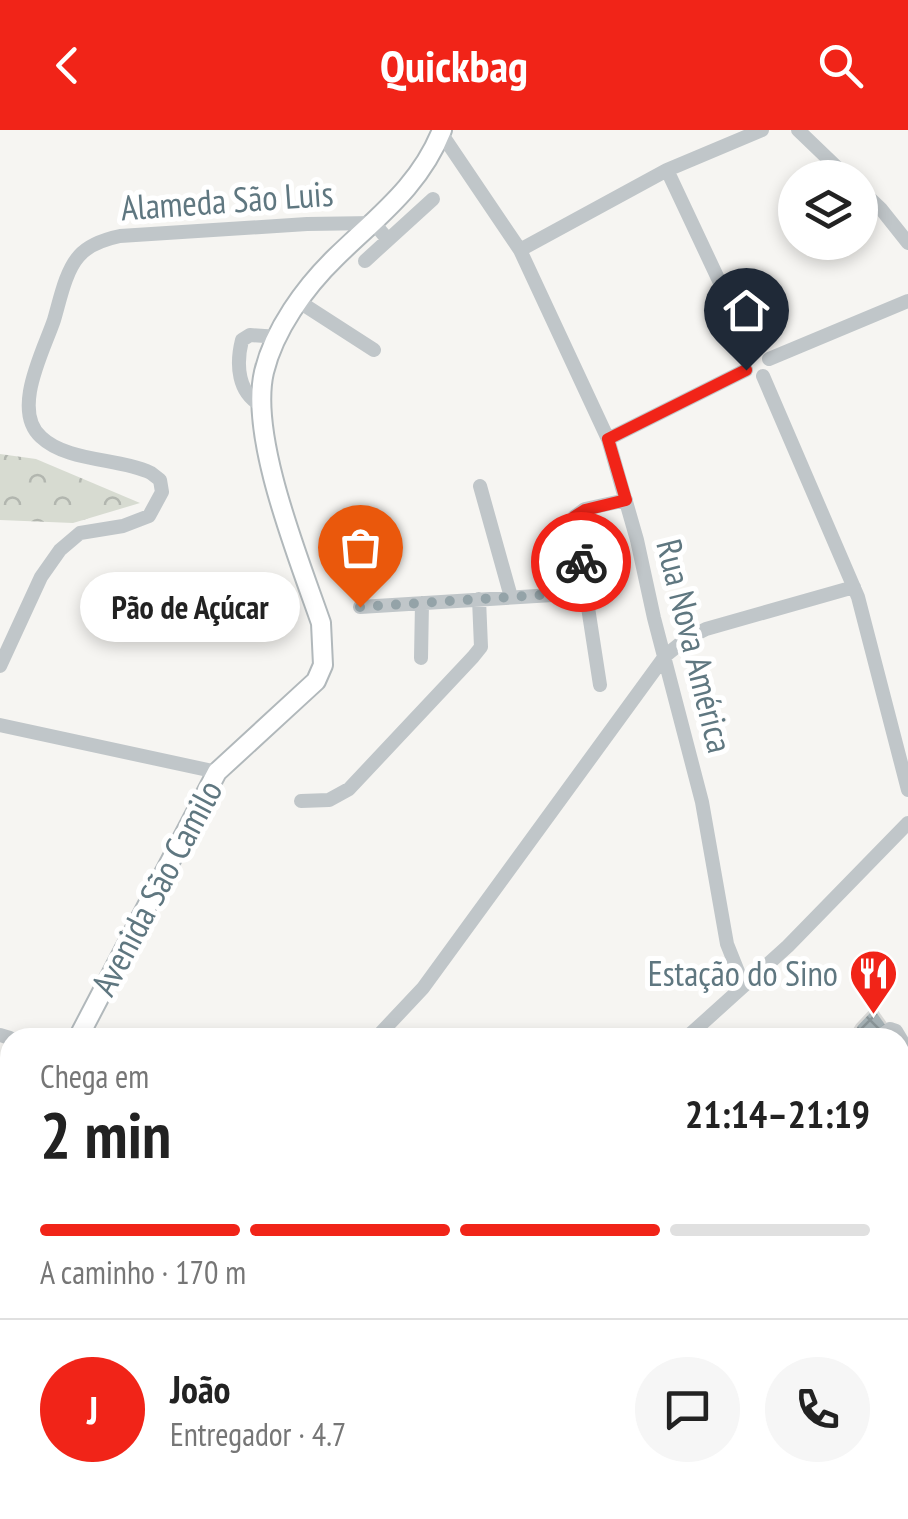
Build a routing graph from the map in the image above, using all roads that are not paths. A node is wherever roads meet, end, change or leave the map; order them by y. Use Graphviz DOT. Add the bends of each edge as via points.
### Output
graph roads {
  1 [pos="762,130"];
  2 [pos="798,130"];
  3 [pos="441,132"];
  4 [pos="829,160"];
  5 [pos="666,170"];
  6 [pos="433,199"];
  7 [pos="878,206"];
  8 [pos="374,223"];
  9 [pos="388,240"];
  10 [pos="908,243"];
  11 [pos="520,250"];
  12 [pos="365,261"];
  13 [pos="908,301"];
  14 [pos="298,302"];
  15 [pos="279,337"];
  16 [pos="374,350"];
  17 [pos="752,352"];
  18 [pos="770,359"];
  19 [pos="746,370"];
  20 [pos="763,376"];
  21 [pos="263,406"];
  22 [pos="608,439"];
  23 [pos="480,486"];
  24 [pos="626,500"];
  25 [pos="854,587"];
  26 [pos="586,592"];
  27 [pos="511,598"];
  28 [pos="479,600"];
  29 [pos="422,603"];
  30 [pos="360,607"];
  31 [pos="665,656"];
  32 [pos="422,658"];
  33 [pos="0,666"];
  34 [pos="600,685"];
  35 [pos="0,725"];
  36 [pos="216,772"];
  37 [pos="908,790"];
  38 [pos="301,801"];
  39 [pos="908,822"];
  40 [pos="743,984"];
  41 [pos="83,1028"];
  42 [pos="385,1028"];
  43 [pos="697,1028"];
  1 -- 5 [label="street"];
  2 -- 4 [label="street"];
  3 -- 8 [label="main road, Avenida São Camilo" via="408,189"];
  3 -- 11 [label="street, Rua Nova América"];
  5 -- 11 [label="street"];
  5 -- 17 [label="street"];
  6 -- 9 [label="street"];
  7 -- 10 [label="street"];
  8 -- 9 [label="street"];
  8 -- 14 [label="main road, Avenida São Camilo"];
  8 -- 33 [label="street, Alameda São Luis" via="120,236 79,256 32,382 35,429 64,449 150,473 162,492 149,516 80,533 60,550"];
  9 -- 12 [label="street"];
  11 -- 22 [label="street, Rua Nova América"];
  13 -- 18 [label="street"];
  14 -- 15 [label="main road, Avenida São Camilo"];
  14 -- 16 [label="street"];
  15 -- 21 [label="main road, Avenida São Camilo" via="264,375"];
  15 -- 21 [label="street" via="250,335 237,358 241,382"];
  17 -- 18 [label="street"];
  17 -- 19 [label="street"];
  18 -- 20 [label="street"];
  19 -- 20 [label="street"];
  19 -- 22 [label="street"];
  20 -- 25 [label="street"];
  21 -- 36 [label="main road, Avenida São Camilo" via="276,480 321,623 323,665 305,694"];
  22 -- 24 [label="street, Rua Nova América"];
  23 -- 27 [label="street"];
  24 -- 26 [label="street" via="574,517"];
  24 -- 31 [label="street, Rua Nova América"];
  25 -- 31 [label="street" via="706,629"];
  25 -- 37 [label="street"];
  26 -- 27 [label="street"];
  26 -- 34 [label="street"];
  27 -- 28 [label="street"];
  28 -- 29 [label="street"];
  28 -- 38 [label="street" via="481,646 473,657 350,788 329,800"];
  29 -- 30 [label="street"];
  29 -- 32 [label="street"];
  31 -- 40 [label="street, Rua Nova América" via="702,802 719,912"];
  31 -- 42 [label="street" via="423,988"];
  35 -- 36 [label="street"];
  36 -- 41 [label="main road, Avenida São Camilo"];
  39 -- 40 [label="street"];
  40 -- 43 [label="street"];
}
